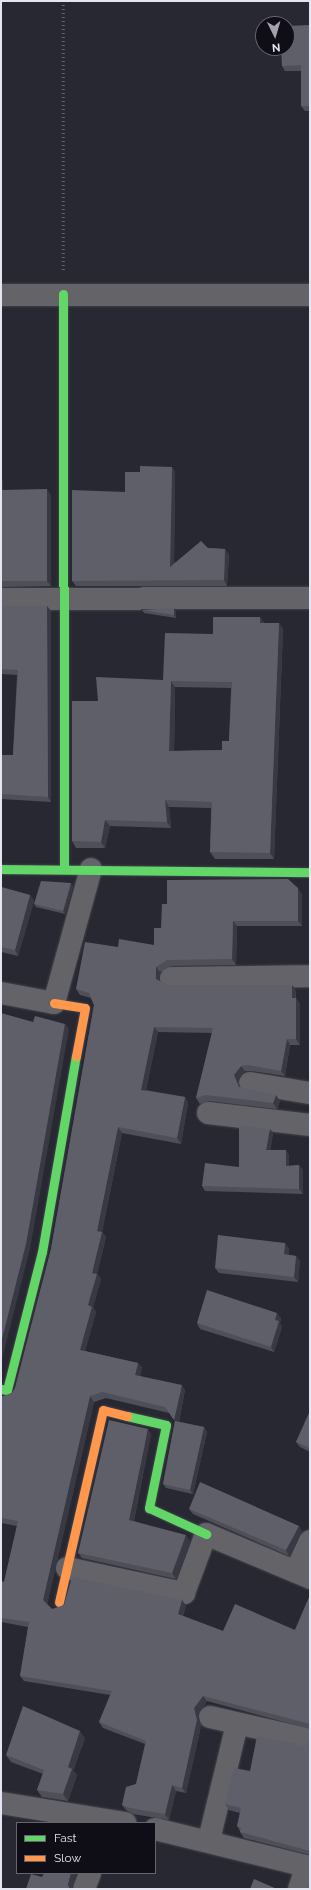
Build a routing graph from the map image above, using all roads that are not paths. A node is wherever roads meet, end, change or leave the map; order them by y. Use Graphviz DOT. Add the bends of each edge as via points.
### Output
graph roads {
  1 [pos="63,294"];
  2 [pos="1,295"];
  3 [pos="310,295"];
  4 [pos="310,598"];
  5 [pos="1,599"];
  6 [pos="64,599"];
  7 [pos="64,869"];
  8 [pos="91,869"];
  9 [pos="309,869"];
  10 [pos="1,870"];
  11 [pos="310,976"];
  12 [pos="171,978"];
  13 [pos="1,993"];
  14 [pos="54,1003"];
  15 [pos="250,1083"];
  16 [pos="310,1092"];
  17 [pos="208,1113"];
  18 [pos="310,1125"];
  19 [pos="1,1389"];
  20 [pos="206,1534"];
  21 [pos="310,1541"];
  22 [pos="67,1568"];
  23 [pos="303,1574"];
  24 [pos="59,1602"];
  25 [pos="210,1717"];
  26 [pos="237,1724"];
  27 [pos="306,1739"];
  28 [pos="1,1803"];
  29 [pos="99,1820"];
  30 [pos="116,1822"];
  31 [pos="156,1829"];
  32 [pos="209,1840"];
  33 [pos="309,1867"];
  34 [pos="90,1874"];
  35 [pos="84,1889"];
  36 [pos="299,1889"];
  1 -- 2 [label="street"];
  1 -- 3 [label="street"];
  1 -- 6 [label="street"];
  4 -- 6 [label="street"];
  5 -- 6 [label="street"];
  6 -- 7 [label="street"];
  7 -- 8 [label="street"];
  7 -- 10 [label="street"];
  8 -- 9 [label="street"];
  8 -- 14 [label="street"];
  11 -- 12 [label="street"];
  13 -- 14 [label="street"];
  14 -- 19 [label="street" via="85,1008 42,1252 7,1390"];
  15 -- 16 [label="street"];
  17 -- 18 [label="street"];
  20 -- 22 [label="street" via="184,1593"];
  20 -- 22 [label="street" via="149,1508 166,1425 103,1410"];
  20 -- 23 [label="street"];
  21 -- 23 [label="street"];
  22 -- 24 [label="street"];
  25 -- 26 [label="street"];
  26 -- 27 [label="street"];
  26 -- 32 [label="street"];
  28 -- 29 [label="street"];
  29 -- 30 [label="street"];
  31 -- 32 [label="street"];
  32 -- 33 [label="street"];
  33 -- 36 [label="street"];
  34 -- 35 [label="street"];
}
